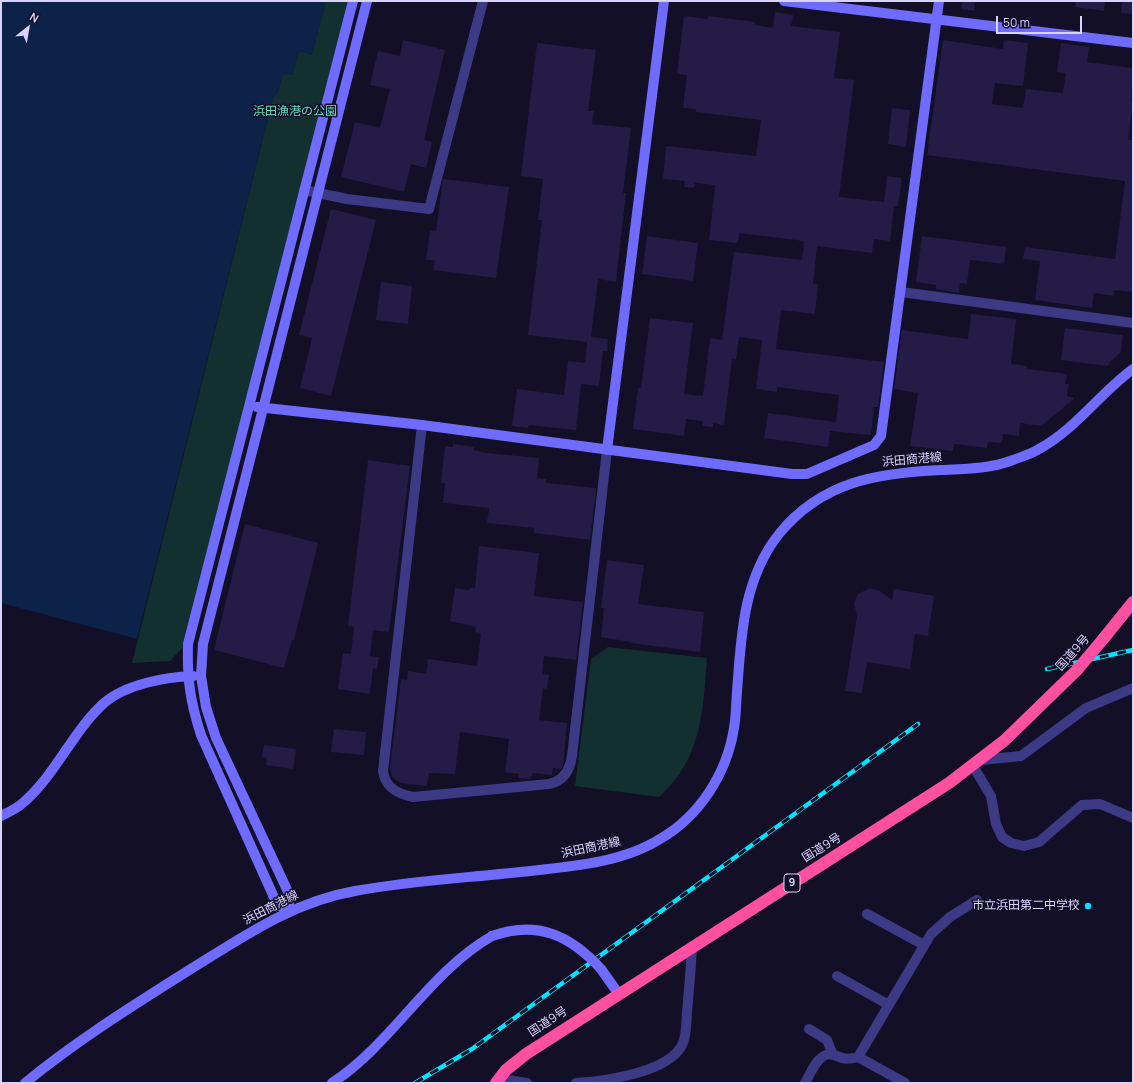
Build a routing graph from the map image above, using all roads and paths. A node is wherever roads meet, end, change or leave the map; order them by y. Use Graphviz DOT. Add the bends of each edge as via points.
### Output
graph roads {
  1 [pos="353,1"];
  2 [pos="367,1"];
  3 [pos="483,1"];
  4 [pos="664,1"];
  5 [pos="784,1"];
  6 [pos="939,1"];
  7 [pos="936,20"];
  8 [pos="1133,43"];
  9 [pos="304,190"];
  10 [pos="318,193"];
  11 [pos="901,292"];
  12 [pos="1133,323"];
  13 [pos="1133,369"];
  14 [pos="249,406"];
  15 [pos="262,408"];
  16 [pos="422,425"];
  17 [pos="607,450"];
  18 [pos="1133,602"];
  19 [pos="187,676"];
  20 [pos="201,676"];
  21 [pos="1133,688"];
  22 [pos="977,763"];
  23 [pos="1,816"];
  24 [pos="1133,818"];
  25 [pos="977,900"];
  26 [pos="288,911"];
  27 [pos="867,914"];
  28 [pos="924,945"];
  29 [pos="692,946"];
  30 [pos="837,976"];
  31 [pos="618,993"];
  32 [pos="888,1005"];
  33 [pos="809,1029"];
  34 [pos="833,1055"];
  35 [pos="858,1057"];
  36 [pos="887,1079"];
  37 [pos="502,1082"];
  38 [pos="25,1083"];
  39 [pos="332,1083"];
  40 [pos="527,1083"];
  41 [pos="576,1083"];
  42 [pos="805,1083"];
  43 [pos="904,1083"];
  1 -- 9 [label="street"];
  2 -- 10 [label="street"];
  3 -- 10 [label="street" via="429,210"];
  4 -- 17 [label="street"];
  5 -- 7 [label="street"];
  6 -- 7 [label="street"];
  7 -- 8 [label="street"];
  7 -- 11 [label="street"];
  9 -- 10 [label="street"];
  9 -- 14 [label="street"];
  10 -- 15 [label="street"];
  11 -- 12 [label="street"];
  11 -- 17 [label="street" via="881,436 874,445 807,474"];
  13 -- 26 [label="street, 浜田商港線" via="1066,431 1039,450 1007,463 978,468 894,472 860,480 826,493 800,513 779,535 757,569 746,604 734,728 725,764 707,795 688,819 659,840 622,856 568,867 402,884 316,900"];
  14 -- 15 [label="street"];
  14 -- 19 [label="street" via="188,644"];
  15 -- 16 [label="street"];
  15 -- 20 [label="street" via="209,615 203,644"];
  16 -- 17 [label="street"];
  16 -- 17 [label="street" via="383,771 384,778 392,789 413,797 549,784 556,782 570,766"];
  18 -- 22 [label="highway, 国道9号 / 9, bridge" via="1077,670 1036,712"];
  19 -- 20 [label="street"];
  19 -- 23 [label="street" via="132,687 105,702 24,803"];
  19 -- 26 [label="street" via="200,735 277,904"];
  20 -- 26 [label="street" via="206,707 216,738 290,896"];
  21 -- 22 [label="street" via="1086,708 1021,756"];
  22 -- 24 [label="street" via="991,796 996,824 1002,837 1011,843 1024,846 1039,842 1082,805 1100,804"];
  22 -- 29 [label="highway, 国道9号 / 9" via="844,852"];
  25 -- 28 [label="street" via="939,926"];
  26 -- 38 [label="street, 浜田商港線" via="97,1028"];
  27 -- 28 [label="street"];
  28 -- 32 [label="street"];
  29 -- 31 [label="highway, 国道9号 / 9"];
  29 -- 41 [label="street" via="686,1034 680,1049 664,1061 640,1072 600,1081"];
  30 -- 32 [label="street"];
  31 -- 37 [label="highway, 国道9号 / 9" via="526,1054 506,1070"];
  31 -- 39 [label="street, bridge" via="601,969 582,951 548,932 521,929 492,936 464,954 370,1051"];
  32 -- 35 [label="street"];
  33 -- 34 [label="street" via="827,1040"];
  34 -- 35 [label="street" via="846,1060"];
  34 -- 42 [label="street" via="821,1058"];
  35 -- 36 [label="street"];
  36 -- 43 [label="street"];
  37 -- 40 [label="street"];
}
